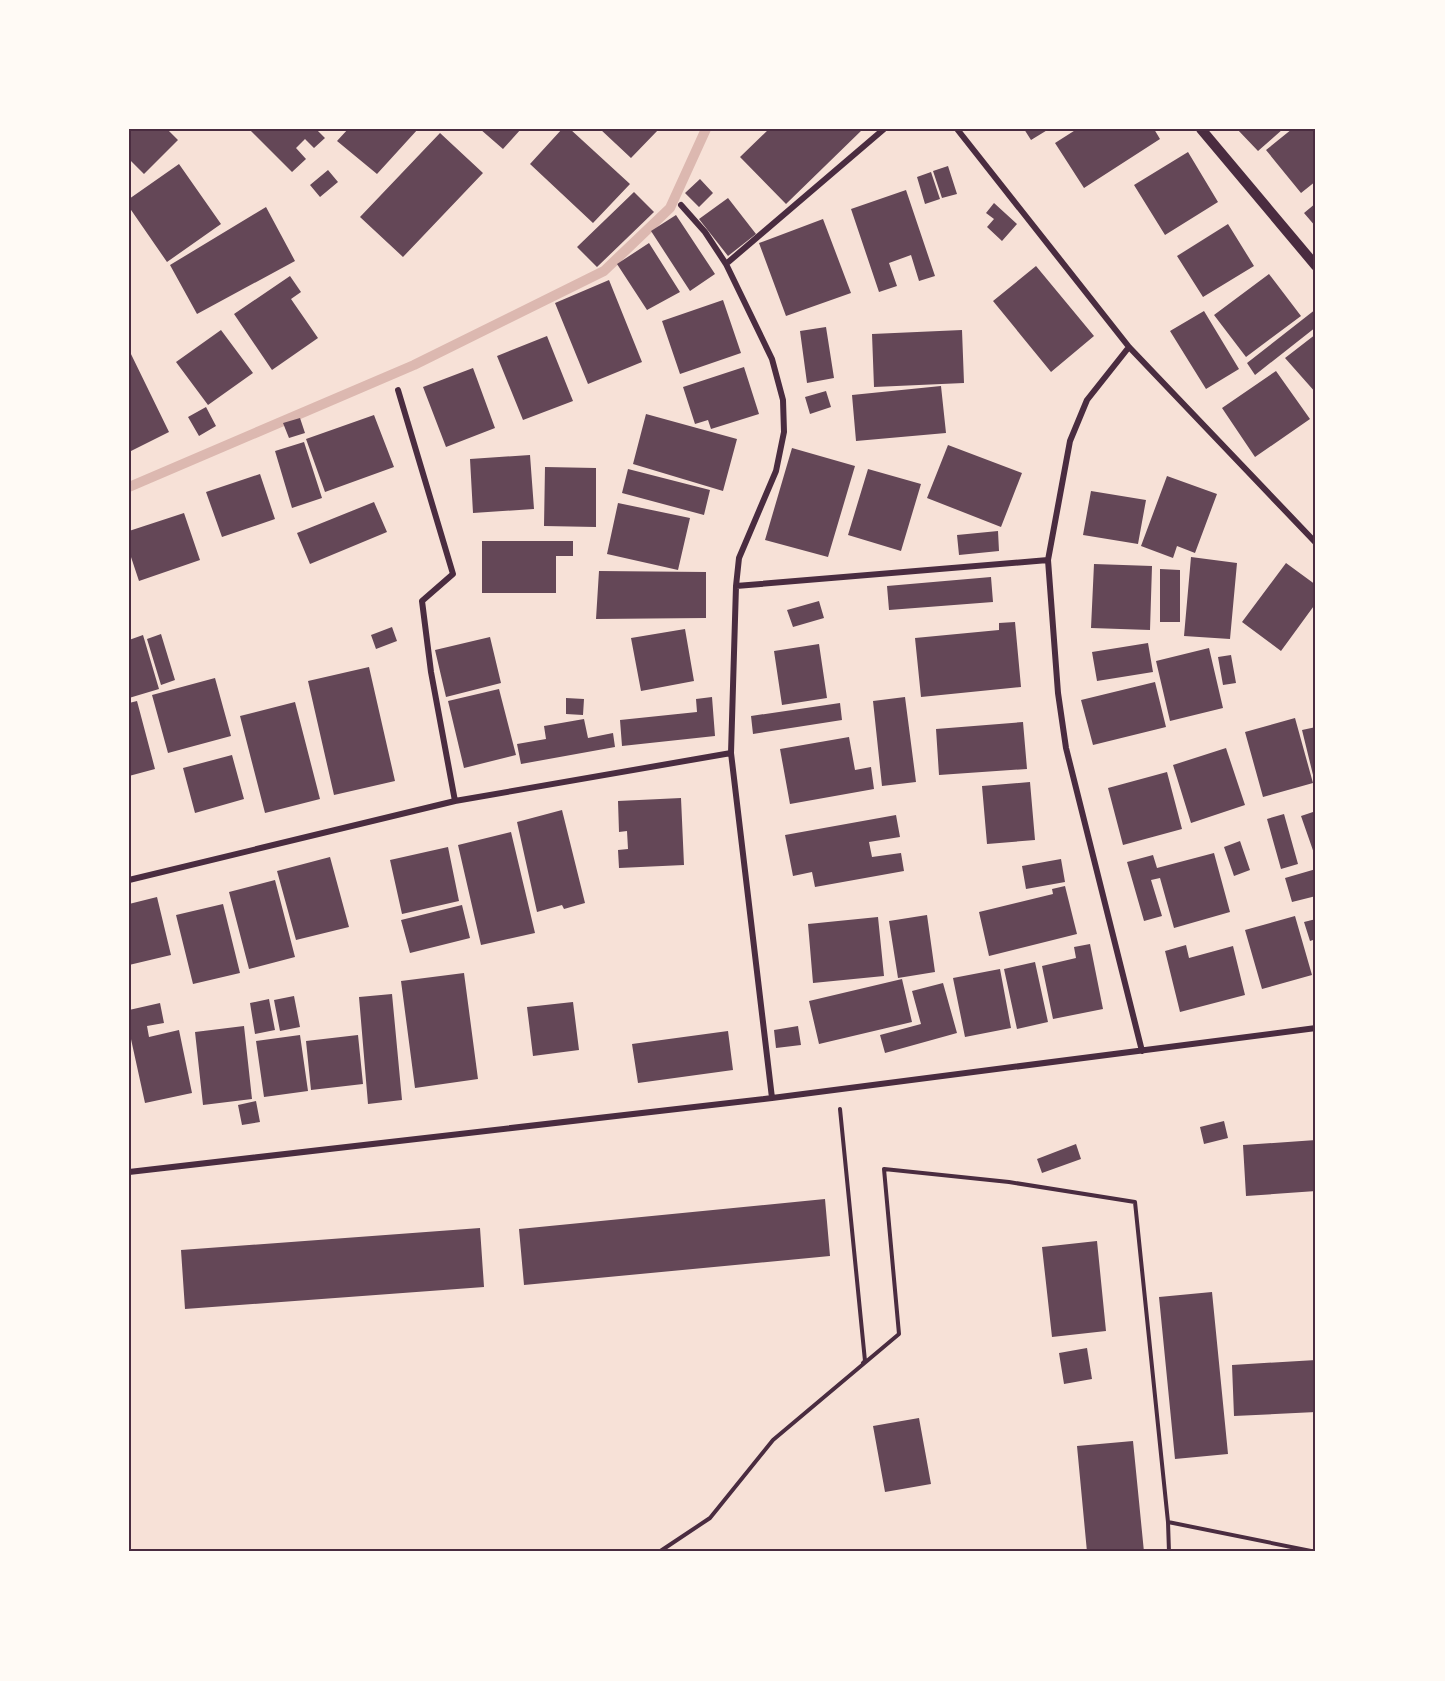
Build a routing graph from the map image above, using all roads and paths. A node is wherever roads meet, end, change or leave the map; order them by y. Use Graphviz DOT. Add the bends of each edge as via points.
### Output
graph roads {
  1 [pos="884,129"];
  2 [pos="957,129"];
  3 [pos="1201,129"];
  4 [pos="681,205"];
  5 [pos="726,264"];
  6 [pos="1316,266"];
  7 [pos="1129,347"];
  8 [pos="398,390"];
  9 [pos="1316,543"];
  10 [pos="1048,560"];
  11 [pos="736,586"];
  12 [pos="731,753"];
  13 [pos="455,801"];
  14 [pos="129,880"];
  15 [pos="1316,1028"];
  16 [pos="1142,1051"];
  17 [pos="838,1089"];
  18 [pos="772,1098"];
  19 [pos="129,1172"];
  20 [pos="773,1440"];
  21 [pos="1168,1522"];
  22 [pos="659,1552"];
  23 [pos="1169,1552"];
  24 [pos="1316,1552"];
  1 -- 5 [label="street"];
  2 -- 7 [label="street"];
  3 -- 6 [label="street"];
  4 -- 5 [label="street"];
  5 -- 11 [label="street" via="772,359 783,400 784,422 776,471 739,558"];
  7 -- 9 [label="street"];
  7 -- 10 [label="street" via="1087,400 1070,441"];
  8 -- 13 [label="street" via="453,574 422,601"];
  10 -- 11 [label="street"];
  10 -- 16 [label="street" via="1066,748"];
  11 -- 12 [label="street"];
  12 -- 13 [label="street"];
  12 -- 18 [label="street"];
  13 -- 14 [label="street"];
  15 -- 16 [label="street"];
  16 -- 17 [label="street"];
  17 -- 18 [label="street"];
  17 -- 20 [label="path" via="865,1361"];
  18 -- 19 [label="street"];
  20 -- 21 [label="path" via="899,1334 884,1169 1010,1182 1135,1202"];
  20 -- 22 [label="path" via="710,1518"];
  21 -- 23 [label="path"];
  21 -- 24 [label="path"];
}
